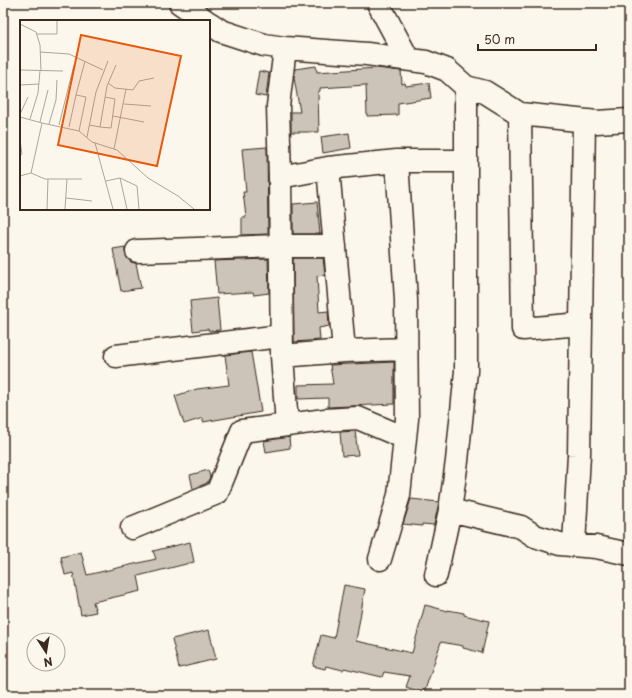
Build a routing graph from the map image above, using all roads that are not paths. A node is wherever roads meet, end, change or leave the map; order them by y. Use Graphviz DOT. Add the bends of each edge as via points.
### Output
graph roads {
  1 [pos="180,3"];
  2 [pos="378,3"];
  3 [pos="205,20"];
  4 [pos="210,24"];
  5 [pos="286,48"];
  6 [pos="408,59"];
  7 [pos="466,87"];
  8 [pos="520,114"];
  9 [pos="629,120"];
  10 [pos="584,121"];
  11 [pos="398,161"];
  12 [pos="466,161"];
  13 [pos="328,168"];
  14 [pos="280,176"];
  15 [pos="281,246"];
  16 [pos="336,246"];
  17 [pos="137,251"];
  18 [pos="581,324"];
  19 [pos="282,346"];
  20 [pos="406,349"];
  21 [pos="344,352"];
  22 [pos="116,356"];
  23 [pos="288,425"];
  24 [pos="405,438"];
  25 [pos="450,510"];
  26 [pos="132,528"];
  27 [pos="574,545"];
  28 [pos="629,554"];
  29 [pos="380,560"];
  30 [pos="436,575"];
  1 -- 3 [label="street"];
  2 -- 6 [label="street"];
  4 -- 5 [label="street" via="221,31 264,45"];
  5 -- 6 [label="street"];
  5 -- 14 [label="street" via="278,106"];
  6 -- 7 [label="street" via="447,70"];
  7 -- 8 [label="street" via="485,92"];
  7 -- 12 [label="street"];
  8 -- 10 [label="street"];
  8 -- 18 [label="street" via="523,329"];
  9 -- 10 [label="street"];
  10 -- 18 [label="street"];
  11 -- 12 [label="street"];
  11 -- 13 [label="street"];
  11 -- 20 [label="street" via="406,300"];
  12 -- 25 [label="street" via="466,370"];
  13 -- 14 [label="street"];
  13 -- 16 [label="street"];
  14 -- 15 [label="street"];
  15 -- 16 [label="street"];
  15 -- 17 [label="street"];
  15 -- 19 [label="street"];
  16 -- 21 [label="street"];
  18 -- 27 [label="street" via="579,455"];
  19 -- 21 [label="street"];
  19 -- 22 [label="street"];
  19 -- 23 [label="street"];
  20 -- 21 [label="street"];
  20 -- 24 [label="street"];
  23 -- 24 [label="street" via="358,418"];
  23 -- 26 [label="street" via="242,431 217,493"];
  24 -- 29 [label="street" via="399,495"];
  25 -- 27 [label="street" via="521,528 535,536 560,544"];
  25 -- 30 [label="street"];
  27 -- 28 [label="street"];
}
